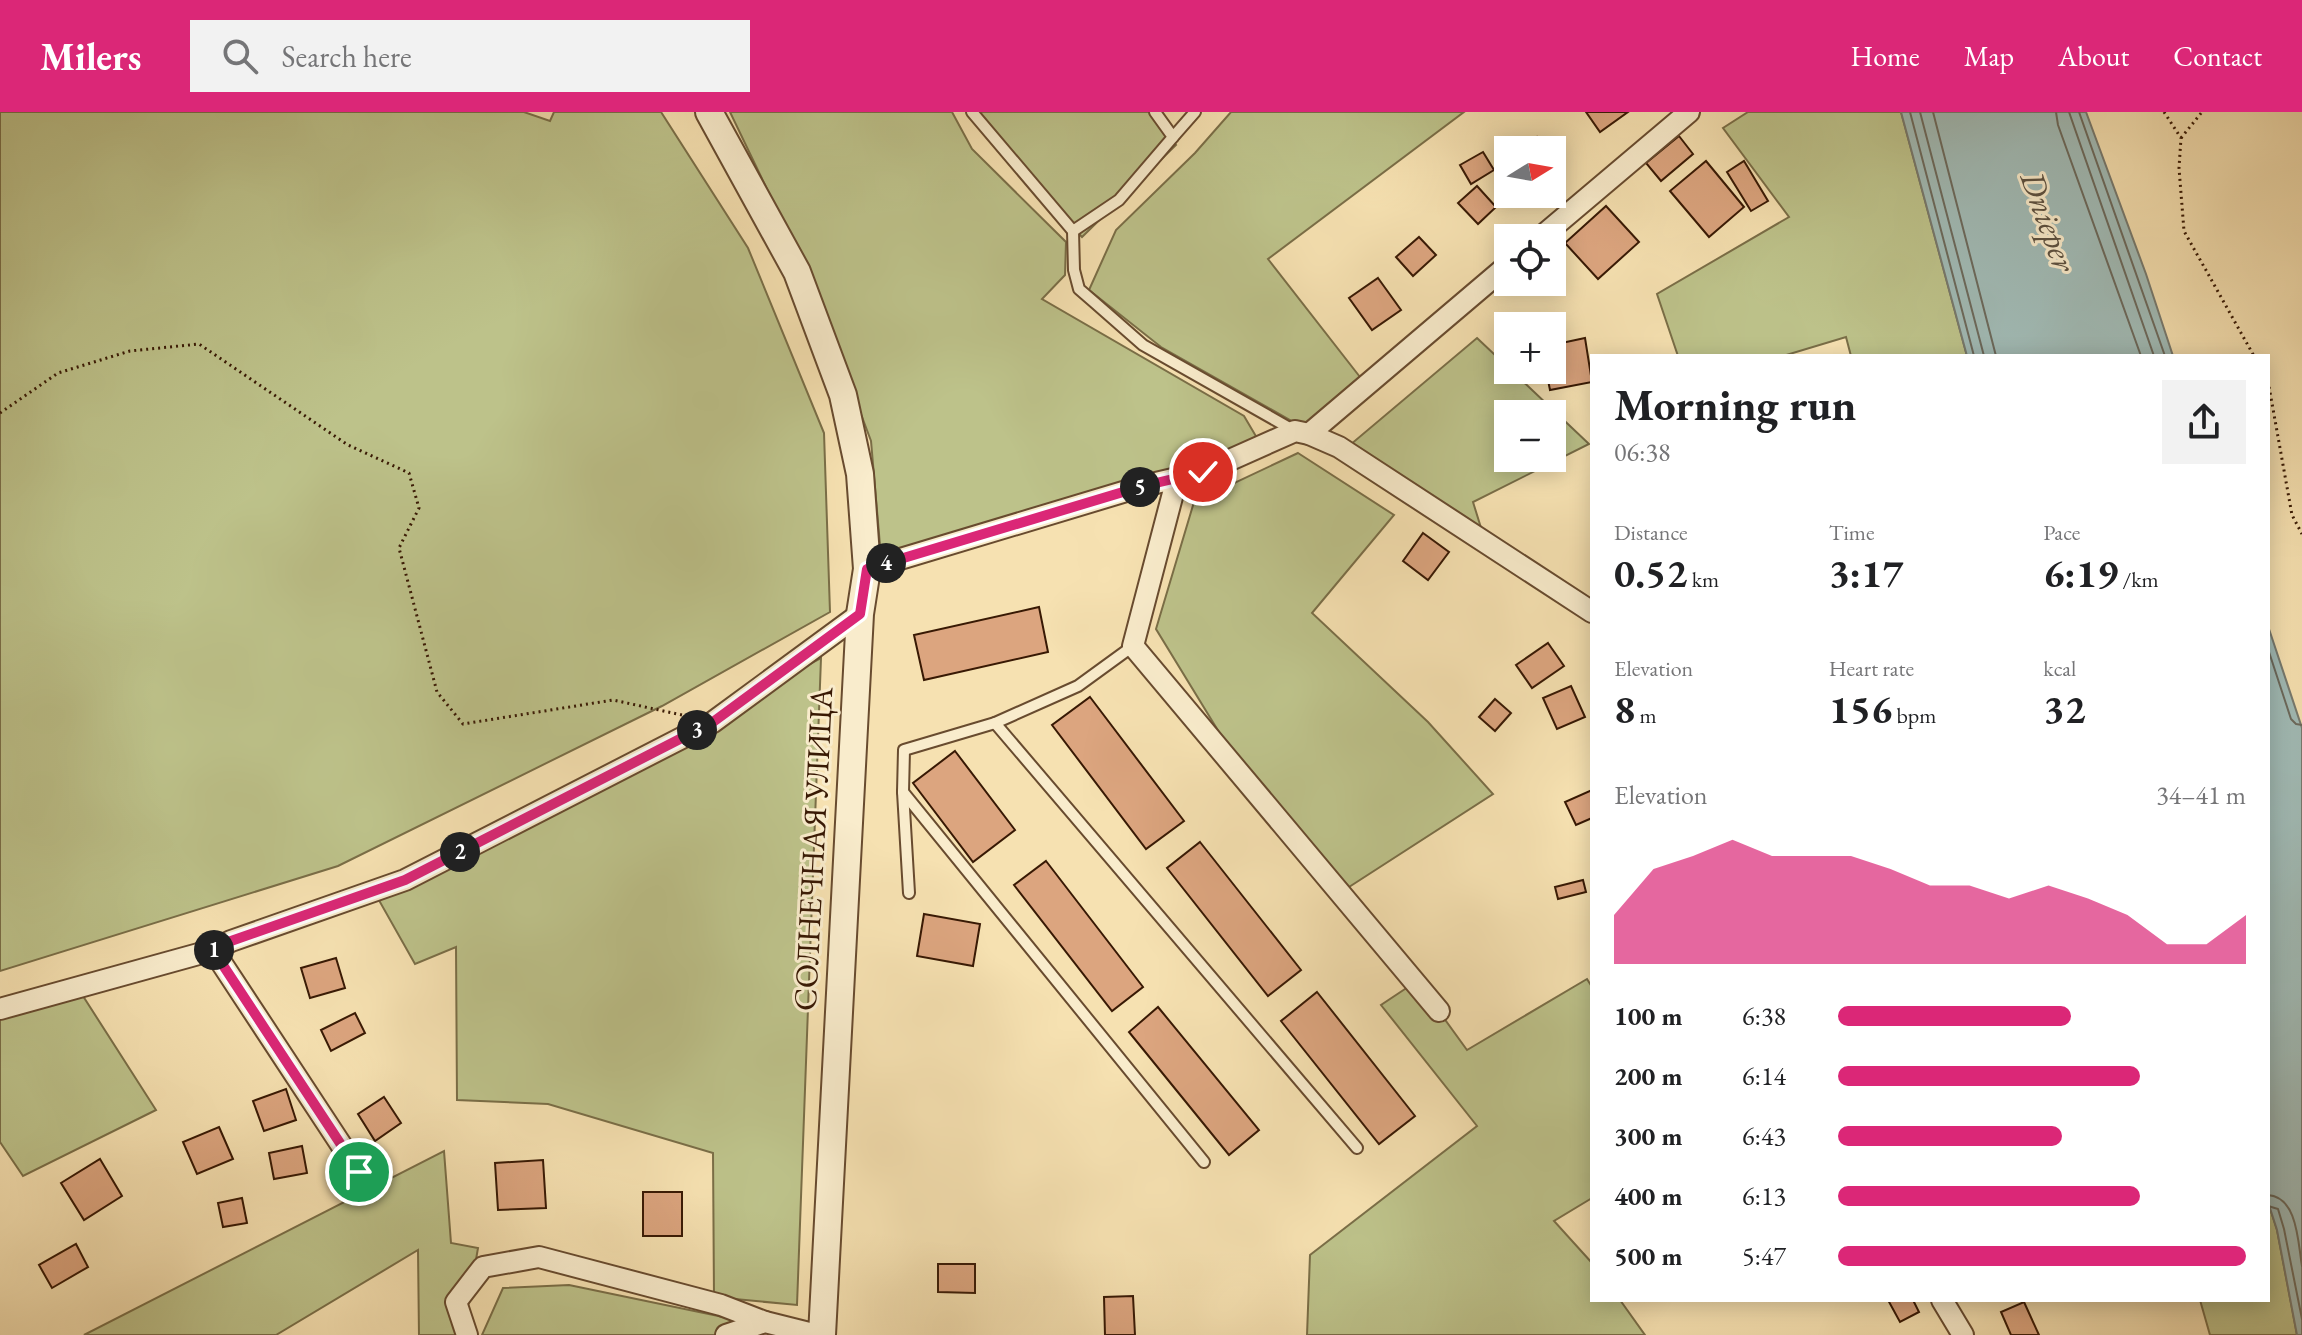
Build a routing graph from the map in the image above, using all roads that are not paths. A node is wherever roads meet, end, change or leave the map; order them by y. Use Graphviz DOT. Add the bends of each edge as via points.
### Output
graph roads {
  1 [pos="709,112"];
  2 [pos="972,112"];
  3 [pos="1155,112"];
  4 [pos="1195,112"];
  5 [pos="1689,112"];
  6 [pos="1173,137"];
  7 [pos="1557,224"];
  8 [pos="1073,231"];
  9 [pos="1494,276"];
  10 [pos="1302,432"];
  11 [pos="1177,478"];
  12 [pos="867,569"];
  13 [pos="1590,611"];
  14 [pos="860,614"];
  15 [pos="1133,646"];
  16 [pos="995,723"];
  17 [pos="903,792"];
  18 [pos="909,893"];
  19 [pos="213,950"];
  20 [pos="0,1009"];
  21 [pos="1439,1011"];
  22 [pos="1357,1148"];
  23 [pos="1204,1162"];
  24 [pos="359,1172"];
  25 [pos="1943,1302"];
  26 [pos="765,1322"];
  27 [pos="467,1335"];
  28 [pos="726,1335"];
  29 [pos="819,1335"];
  30 [pos="1963,1335"];
  1 -- 12 [label="street, СОЛНЕЧНАЯ УЛИЦА" via="797,272 843,395 860,474"];
  2 -- 8 [label="lane"];
  3 -- 6 [label="lane"];
  4 -- 6 [label="lane"];
  5 -- 7 [label="street"];
  6 -- 8 [label="lane" via="1119,200"];
  8 -- 10 [label="lane" via="1079,289 1143,345"];
  9 -- 10 [label="street"];
  10 -- 11 [label="street"];
  10 -- 13 [label="street" via="1339,447"];
  11 -- 12 [label="street"];
  11 -- 15 [label="street"];
  12 -- 14 [label="street, СОЛНЕЧНАЯ УЛИЦА"];
  14 -- 19 [label="street" via="713,722 405,880"];
  14 -- 29 [label="street, СОЛНЕЧНАЯ УЛИЦА"];
  15 -- 16 [label="lane" via="1078,686"];
  15 -- 21 [label="street"];
  16 -- 17 [label="lane" via="904,750"];
  16 -- 22 [label="lane"];
  17 -- 18 [label="lane"];
  17 -- 23 [label="lane"];
  19 -- 20 [label="street"];
  19 -- 24 [label="street"];
  25 -- 30 [label="street"];
  26 -- 27 [label="street" via="721,1305 539,1257 483,1267 456,1302"];
  26 -- 28 [label="street"];
  26 -- 29 [label="street"];
}
